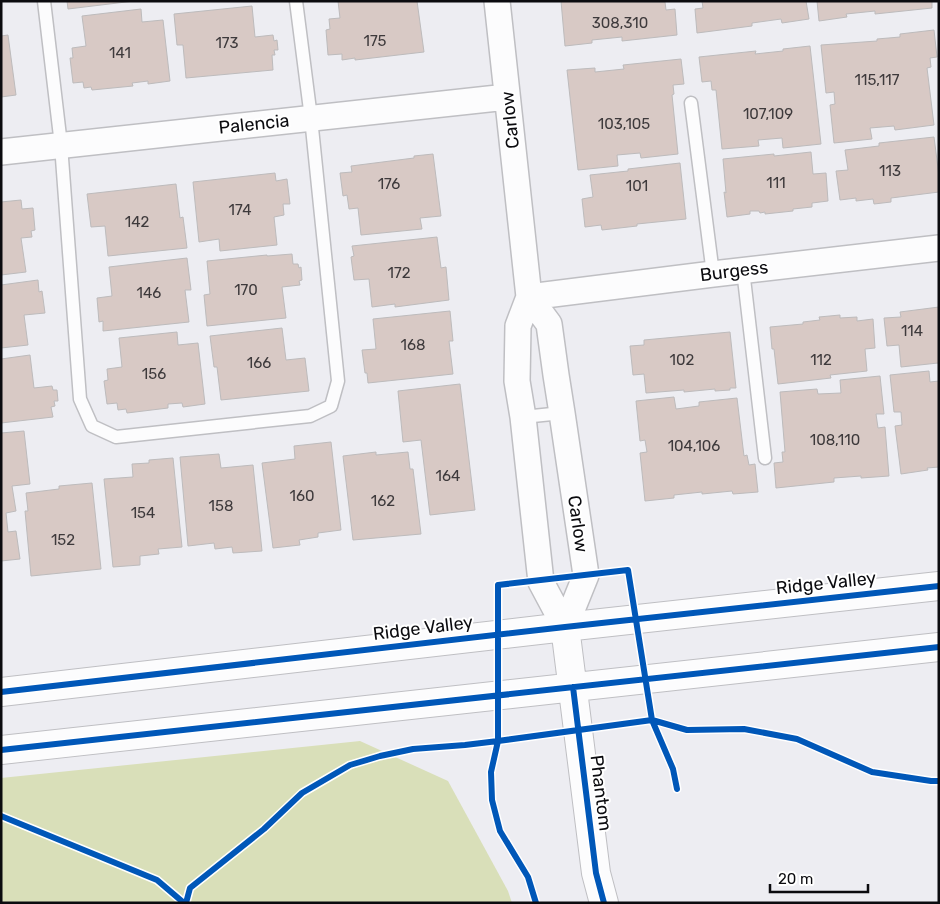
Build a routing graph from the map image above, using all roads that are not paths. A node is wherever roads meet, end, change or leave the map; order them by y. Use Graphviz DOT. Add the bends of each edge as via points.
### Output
graph roads {
  1 [pos="44,1"];
  2 [pos="296,1"];
  3 [pos="497,1"];
  4 [pos="507,97"];
  5 [pos="691,103"];
  6 [pos="311,118"];
  7 [pos="61,145"];
  8 [pos="1,152"];
  9 [pos="939,248"];
  10 [pos="743,270"];
  11 [pos="713,274"];
  12 [pos="529,297"];
  13 [pos="562,413"];
  14 [pos="523,416"];
  15 [pos="765,458"];
  16 [pos="939,586"];
  17 [pos="565,627"];
  18 [pos="939,647"];
  19 [pos="573,687"];
  20 [pos="1,692"];
  21 [pos="1,750"];
  22 [pos="604,903"];
  1 -- 7 [label="lane"];
  2 -- 6 [label="lane"];
  3 -- 4 [label="street, Carlow"];
  4 -- 6 [label="street, Palencia"];
  4 -- 12 [label="street, Carlow"];
  5 -- 11 [label="lane"];
  6 -- 7 [label="street, Palencia"];
  6 -- 7 [label="lane" via="338,381 331,406 310,416 116,437 92,426 80,399"];
  7 -- 8 [label="street, Palencia"];
  9 -- 10 [label="street, Burgess"];
  10 -- 11 [label="street, Burgess"];
  10 -- 15 [label="lane"];
  11 -- 12 [label="street, Burgess"];
  12 -- 13 [label="street, Carlow" via="549,324"];
  12 -- 14 [label="street, Carlow" via="518,326 517,381"];
  13 -- 14 [label="lane"];
  13 -- 17 [label="street, Carlow" via="586,575"];
  14 -- 17 [label="street, Carlow" via="541,582"];
  16 -- 17 [label="main road, Ridge Valley"];
  17 -- 19 [label="main road, Phantom"];
  17 -- 20 [label="main road, Ridge Valley"];
  18 -- 19 [label="main road"];
  19 -- 21 [label="main road"];
  19 -- 22 [label="main road, Phantom" via="596,873"];
}
